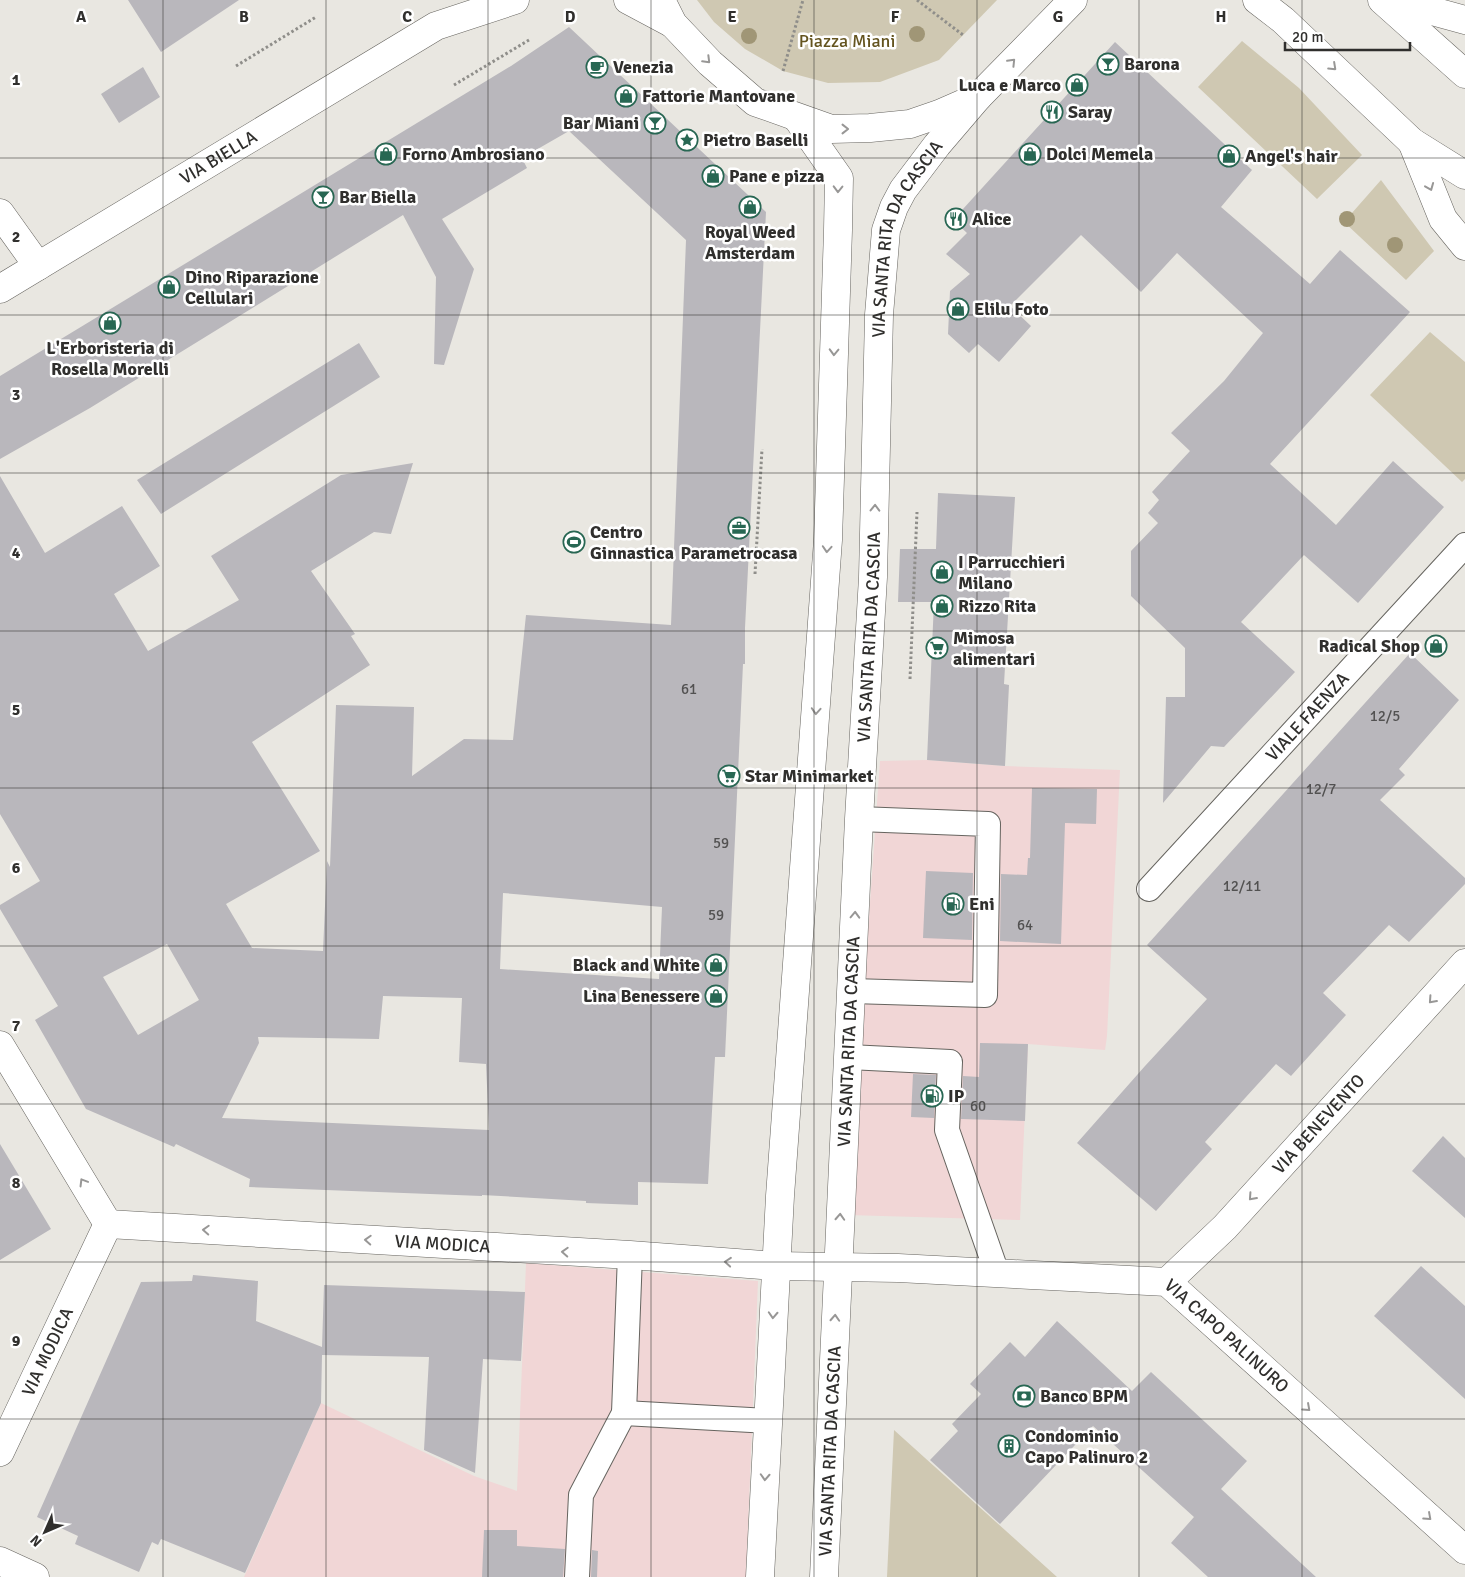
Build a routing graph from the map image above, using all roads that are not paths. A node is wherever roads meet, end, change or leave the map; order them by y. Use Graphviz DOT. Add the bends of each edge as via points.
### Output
graph roads {
  1 [pos="462,0"];
  2 [pos="515,0"];
  3 [pos="628,0"];
  4 [pos="660,0"];
  5 [pos="1072,0"];
  6 [pos="1257,0"];
  7 [pos="1382,0"];
  8 [pos="1392,0"];
  9 [pos="1465,20"];
  10 [pos="673,24"];
  11 [pos="436,26"];
  12 [pos="1465,74"];
  13 [pos="978,97"];
  14 [pos="798,118"];
  15 [pos="1412,142"];
  16 [pos="1465,175"];
  17 [pos="0,213"];
  18 [pos="1465,246"];
  19 [pos="38,266"];
  20 [pos="0,289"];
  21 [pos="1465,545"];
  22 [pos="859,819"];
  23 [pos="1149,889"];
  24 [pos="1465,964"];
  25 [pos="852,990"];
  26 [pos="0,1045"];
  27 [pos="849,1057"];
  28 [pos="108,1224"];
  29 [pos="630,1255"];
  30 [pos="776,1266"];
  31 [pos="838,1266"];
  32 [pos="997,1273"];
  33 [pos="1167,1282"];
  34 [pos="624,1412"];
  35 [pos="768,1421"];
  36 [pos="0,1452"];
  37 [pos="1465,1550"];
  38 [pos="0,1561"];
  39 [pos="35,1577"];
  40 [pos="577,1577"];
  41 [pos="760,1577"];
  42 [pos="824,1577"];
  1 -- 11 [label="street"];
  2 -- 11 [label="street"];
  3 -- 10 [label="street"];
  4 -- 10 [label="street"];
  13 -- 5 [label="street, VIA SANTA RITA DA CASCIA, one-way"];
  6 -- 15 [label="street, one-way" via="1283,20"];
  7 -- 12 [label="street"];
  8 -- 9 [label="street"];
  10 -- 14 [label="street, one-way" via="710,63 755,102"];
  11 -- 19 [label="street, VIA BIELLA"];
  14 -- 13 [label="street, one-way" via="831,129 910,124"];
  22 -- 13 [label="street, VIA SANTA RITA DA CASCIA, one-way" via="874,577 879,315 886,230 903,190"];
  14 -- 30 [label="street, one-way" via="839,178 828,540"];
  15 -- 16 [label="street"];
  15 -- 18 [label="street, one-way" via="1443,219"];
  17 -- 19 [label="street"];
  19 -- 20 [label="street, VIA BIELLA"];
  21 -- 23 [label="lane, VIALE FAENZA"];
  25 -- 22 [label="street, VIA SANTA RITA DA CASCIA, one-way"];
  22 -- 25 [label="lane" via="988,824 985,995"];
  24 -- 33 [label="street, VIA BENEVENTO, one-way" via="1226,1227"];
  25 -- 27 [label="street, VIA SANTA RITA DA CASCIA"];
  28 -- 26 [label="street, one-way"];
  31 -- 27 [label="street, VIA SANTA RITA DA CASCIA, one-way"];
  27 -- 32 [label="lane" via="950,1062 947,1130"];
  29 -- 28 [label="street, VIA MODICA, one-way"];
  28 -- 36 [label="street, VIA MODICA"];
  30 -- 29 [label="street, VIA MODICA, one-way"];
  29 -- 34 [label="lane"];
  30 -- 31 [label="street"];
  30 -- 35 [label="street, one-way"];
  31 -- 32 [label="street, VIA CAPO PALINURO"];
  42 -- 31 [label="street, VIA SANTA RITA DA CASCIA, one-way"];
  32 -- 33 [label="street, VIA CAPO PALINURO"];
  33 -- 37 [label="street, VIA CAPO PALINURO, one-way"];
  34 -- 35 [label="lane"];
  34 -- 40 [label="lane" via="581,1495"];
  35 -- 41 [label="street, one-way"];
  38 -- 39 [label="street"];
}
